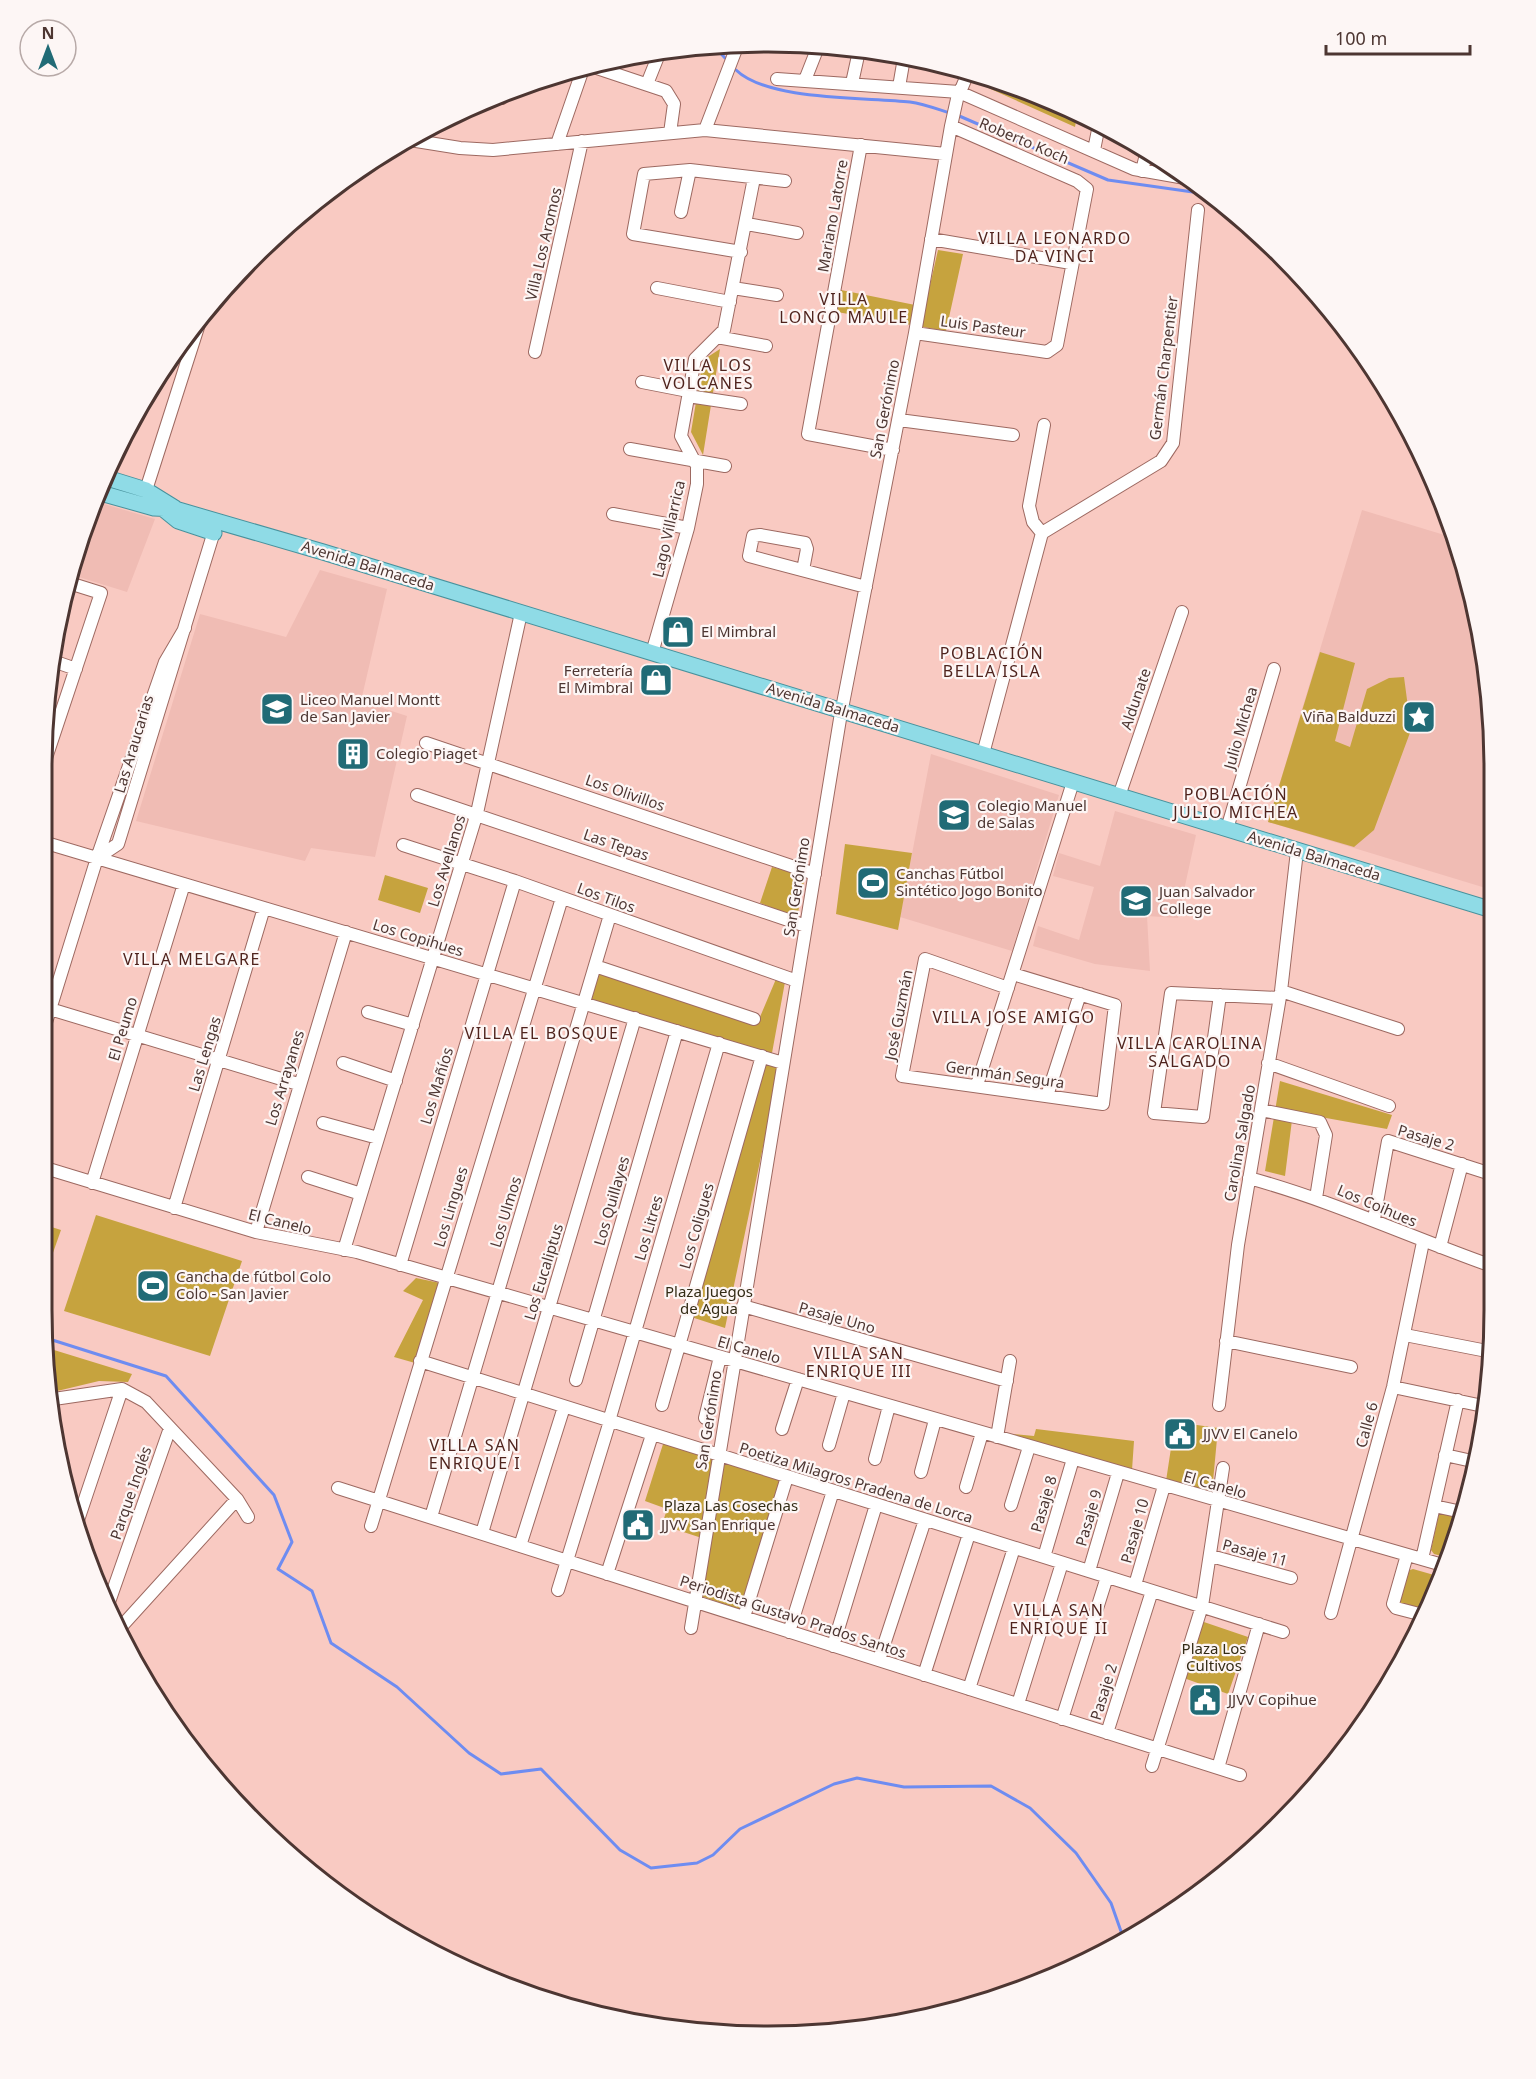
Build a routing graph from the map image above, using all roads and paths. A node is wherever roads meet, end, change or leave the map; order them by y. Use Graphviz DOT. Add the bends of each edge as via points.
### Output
graph roads {
  1 [pos="734,53"];
  2 [pos="815,54"];
  3 [pos="857,59"];
  4 [pos="656,62"];
  5 [pos="903,65"];
  6 [pos="605,72"];
  7 [pos="582,77"];
  8 [pos="777,79"];
  9 [pos="805,80"];
  10 [pos="965,80"];
  11 [pos="852,82"];
  12 [pos="646,84"];
  13 [pos="899,87"];
  14 [pos="959,92"];
  15 [pos="951,124"];
  16 [pos="705,130"];
  17 [pos="670,133"];
  18 [pos="1097,133"];
  19 [pos="426,140"];
  20 [pos="582,141"];
  21 [pos="557,144"];
  22 [pos="861,145"];
  23 [pos="1094,150"];
  24 [pos="946,154"];
  25 [pos="1145,160"];
  26 [pos="690,170"];
  27 [pos="1142,171"];
  28 [pos="1169,175"];
  29 [pos="754,178"];
  30 [pos="785,181"];
  31 [pos="1198,210"];
  32 [pos="681,212"];
  33 [pos="747,224"];
  34 [pos="797,233"];
  35 [pos="931,239"];
  36 [pos="741,252"];
  37 [pos="1071,263"];
  38 [pos="657,288"];
  39 [pos="733,288"];
  40 [pos="777,295"];
  41 [pos="730,302"];
  42 [pos="915,333"];
  43 [pos="717,337"];
  44 [pos="194,341"];
  45 [pos="766,346"];
  46 [pos="535,352"];
  47 [pos="642,382"];
  48 [pos="688,393"];
  49 [pos="741,404"];
  50 [pos="898,420"];
  51 [pos="1044,425"];
  52 [pos="1013,435"];
  53 [pos="630,449"];
  54 [pos="893,450"];
  55 [pos="694,461"];
  56 [pos="725,466"];
  57 [pos="113,480"];
  58 [pos="146,490"];
  59 [pos="107,494"];
  60 [pos="169,508"];
  61 [pos="613,514"];
  62 [pos="216,527"];
  63 [pos="688,528"];
  64 [pos="1042,533"];
  65 [pos="803,570"];
  66 [pos="76,585"];
  67 [pos="866,587"];
  68 [pos="1182,612"];
  69 [pos="521,613"];
  70 [pos="652,653"];
  71 [pos="61,664"];
  72 [pos="76,669"];
  73 [pos="1274,669"];
  74 [pos="842,711"];
  75 [pos="53,735"];
  76 [pos="426,743"];
  77 [pos="983,754"];
  78 [pos="489,762"];
  79 [pos="1073,782"];
  80 [pos="417,795"];
  81 [pos="1119,796"];
  82 [pos="477,813"];
  83 [pos="1227,829"];
  84 [pos="52,845"];
  85 [pos="403,845"];
  86 [pos="1297,851"];
  87 [pos="98,858"];
  88 [pos="461,863"];
  89 [pos="815,874"];
  90 [pos="515,881"];
  91 [pos="184,884"];
  92 [pos="562,898"];
  93 [pos="1484,907"];
  94 [pos="264,908"];
  95 [pos="610,915"];
  96 [pos="806,926"];
  97 [pos="346,932"];
  98 [pos="434,958"];
  99 [pos="595,966"];
  100 [pos="487,974"];
  101 [pos="1013,974"];
  102 [pos="797,981"];
  103 [pos="534,988"];
  104 [pos="1008,988"];
  105 [pos="1080,994"];
  106 [pos="1280,994"];
  107 [pos="1220,995"];
  108 [pos="52,1003"];
  109 [pos="584,1003"];
  110 [pos="52,1010"];
  111 [pos="368,1012"];
  112 [pos="635,1018"];
  113 [pos="754,1019"];
  114 [pos="413,1025"];
  115 [pos="1398,1029"];
  116 [pos="677,1031"];
  117 [pos="137,1034"];
  118 [pos="719,1043"];
  119 [pos="762,1056"];
  120 [pos="218,1061"];
  121 [pos="343,1063"];
  122 [pos="783,1063"];
  123 [pos="1268,1063"];
  124 [pos="902,1076"];
  125 [pos="396,1081"];
  126 [pos="298,1084"];
  127 [pos="977,1085"];
  128 [pos="1047,1096"];
  129 [pos="1389,1106"];
  130 [pos="1261,1110"];
  131 [pos="323,1123"];
  132 [pos="378,1138"];
  133 [pos="1462,1164"];
  134 [pos="52,1170"];
  135 [pos="1484,1172"];
  136 [pos="308,1177"];
  137 [pos="1249,1178"];
  138 [pos="92,1183"];
  139 [pos="361,1194"];
  140 [pos="1316,1198"];
  141 [pos="174,1208"];
  142 [pos="1374,1220"];
  143 [pos="256,1232"];
  144 [pos="1423,1242"];
  145 [pos="1440,1247"];
  146 [pos="344,1251"];
  147 [pos="1484,1263"];
  148 [pos="400,1265"];
  149 [pos="446,1278"];
  150 [pos="498,1293"];
  151 [pos="743,1306"];
  152 [pos="549,1308"];
  153 [pos="593,1320"];
  154 [pos="634,1332"];
  155 [pos="1405,1335"];
  156 [pos="1226,1341"];
  157 [pos="678,1345"];
  158 [pos="1482,1350"];
  159 [pos="720,1357"];
  160 [pos="420,1361"];
  161 [pos="734,1361"];
  162 [pos="1011,1361"];
  163 [pos="1351,1367"];
  164 [pos="472,1378"];
  165 [pos="798,1379"];
  166 [pos="576,1380"];
  167 [pos="1007,1382"];
  168 [pos="1393,1387"];
  169 [pos="122,1389"];
  170 [pos="844,1393"];
  171 [pos="523,1394"];
  172 [pos="1458,1401"];
  173 [pos="59,1402"];
  174 [pos="662,1405"];
  175 [pos="1218,1405"];
  176 [pos="1477,1405"];
  177 [pos="888,1406"];
  178 [pos="564,1407"];
  179 [pos="705,1418"];
  180 [pos="935,1419"];
  181 [pos="609,1421"];
  182 [pos="170,1428"];
  183 [pos="782,1429"];
  184 [pos="982,1433"];
  185 [pos="652,1435"];
  186 [pos="997,1437"];
  187 [pos="830,1445"];
  188 [pos="1029,1447"];
  189 [pos="718,1455"];
  190 [pos="1445,1455"];
  191 [pos="874,1459"];
  192 [pos="1073,1460"];
  193 [pos="1468,1460"];
  194 [pos="1223,1468"];
  195 [pos="921,1472"];
  196 [pos="1118,1473"];
  197 [pos="787,1477"];
  198 [pos="1164,1486"];
  199 [pos="966,1487"];
  200 [pos="338,1488"];
  201 [pos="833,1491"];
  202 [pos="237,1499"];
  203 [pos="378,1501"];
  204 [pos="1218,1502"];
  205 [pos="876,1505"];
  206 [pos="1011,1505"];
  207 [pos="1434,1506"];
  208 [pos="1455,1510"];
  209 [pos="81,1511"];
  210 [pos="248,1517"];
  211 [pos="431,1517"];
  212 [pos="925,1520"];
  213 [pos="371,1526"];
  214 [pos="482,1533"];
  215 [pos="969,1534"];
  216 [pos="1351,1540"];
  217 [pos="520,1546"];
  218 [pos="1014,1548"];
  219 [pos="1407,1555"];
  220 [pos="1210,1556"];
  221 [pos="1044,1557"];
  222 [pos="1422,1559"];
  223 [pos="567,1561"];
  224 [pos="1062,1563"];
  225 [pos="1437,1563"];
  226 [pos="1089,1571"];
  227 [pos="608,1574"];
  228 [pos="1107,1577"];
  229 [pos="1291,1578"];
  230 [pos="1135,1585"];
  231 [pos="558,1590"];
  232 [pos="1152,1591"];
  233 [pos="111,1595"];
  234 [pos="695,1602"];
  235 [pos="1202,1606"];
  236 [pos="1331,1613"];
  237 [pos="1416,1614"];
  238 [pos="744,1617"];
  239 [pos="124,1623"];
  240 [pos="1259,1624"];
  241 [pos="691,1628"];
  242 [pos="789,1632"];
  243 [pos="1283,1632"];
  244 [pos="833,1646"];
  245 [pos="879,1660"];
  246 [pos="924,1675"];
  247 [pos="969,1689"];
  248 [pos="1018,1704"];
  249 [pos="1062,1719"];
  250 [pos="1107,1733"];
  251 [pos="1157,1749"];
  252 [pos="1152,1766"];
  253 [pos="1218,1768"];
  254 [pos="1240,1775"];
  1 -- 16 [label="street"];
  2 -- 9 [label="street"];
  3 -- 11 [label="street"];
  4 -- 12 [label="street"];
  5 -- 13 [label="street"];
  6 -- 12 [label="street"];
  7 -- 21 [label="street"];
  8 -- 9 [label="street"];
  9 -- 11 [label="street"];
  10 -- 14 [label="street, San Gerónimo"];
  11 -- 13 [label="street"];
  12 -- 17 [label="street" via="671,96 674,104"];
  13 -- 14 [label="street"];
  14 -- 15 [label="street, San Gerónimo"];
  14 -- 23 [label="street"];
  15 -- 24 [label="street, San Gerónimo"];
  15 -- 37 [label="street, Roberto Koch" via="1085,185"];
  16 -- 17 [label="street"];
  16 -- 22 [label="street"];
  17 -- 20 [label="street"];
  18 -- 23 [label="street"];
  19 -- 21 [label="street" via="481,150"];
  20 -- 21 [label="street"];
  20 -- 46 [label="street, Villa Los Aromos"];
  22 -- 24 [label="street"];
  22 -- 54 [label="street, Mariano Latorre" via="808,434"];
  23 -- 27 [label="street"];
  24 -- 35 [label="street, San Gerónimo"];
  25 -- 27 [label="street"];
  26 -- 29 [label="street"];
  26 -- 32 [label="street"];
  26 -- 36 [label="street" via="644,174 633,234"];
  27 -- 28 [label="street"];
  29 -- 30 [label="street"];
  29 -- 33 [label="street, Lago Villarrica"];
  31 -- 64 [label="street, Germán Charpentier" via="1173,443 1161,461"];
  33 -- 34 [label="street"];
  33 -- 36 [label="street, Lago Villarrica"];
  35 -- 37 [label="street"];
  35 -- 42 [label="street, San Gerónimo"];
  36 -- 39 [label="street, Lago Villarrica"];
  37 -- 42 [label="street, Luis Pasteur" via="1057,345 1047,352"];
  38 -- 41 [label="street"];
  39 -- 40 [label="street"];
  39 -- 41 [label="street, Lago Villarrica"];
  41 -- 43 [label="street, Lago Villarrica" via="724,330"];
  42 -- 50 [label="street, San Gerónimo"];
  43 -- 45 [label="street"];
  43 -- 48 [label="street, Lago Villarrica" via="694,359"];
  44 -- 58 [label="street"];
  47 -- 48 [label="street"];
  48 -- 49 [label="street"];
  48 -- 55 [label="street, Lago Villarrica" via="681,436"];
  50 -- 52 [label="street"];
  50 -- 54 [label="street, San Gerónimo"];
  51 -- 64 [label="street" via="1029,506 1033,522"];
  53 -- 55 [label="street"];
  54 -- 67 [label="street, San Gerónimo"];
  55 -- 56 [label="street"];
  55 -- 63 [label="street, Lago Villarrica" via="697,484"];
  57 -- 58 [label="main road, Avenida Balmaceda"];
  58 -- 60 [label="main road, Avenida Balmaceda"];
  59 -- 60 [label="main road, Avenida Balmaceda"];
  60 -- 62 [label="main road, Avenida Balmaceda"];
  61 -- 63 [label="street"];
  62 -- 69 [label="main road, Avenida Balmaceda"];
  62 -- 87 [label="street, Las Araucarias" via="118,844"];
  63 -- 70 [label="street, Lago Villarrica"];
  64 -- 77 [label="street"];
  65 -- 65 [label="street" via="805,543 753,536 749,556"];
  65 -- 67 [label="street"];
  66 -- 72 [label="street" via="101,593"];
  67 -- 74 [label="street, San Gerónimo"];
  68 -- 81 [label="street, Aldunate"];
  69 -- 70 [label="main road, Avenida Balmaceda"];
  69 -- 78 [label="street, Los Avellanos"];
  70 -- 74 [label="main road, Avenida Balmaceda"];
  71 -- 72 [label="street"];
  72 -- 75 [label="street"];
  73 -- 83 [label="street, Julio Michea"];
  74 -- 77 [label="main road, Avenida Balmaceda"];
  74 -- 89 [label="street, San Gerónimo"];
  76 -- 78 [label="street, Los Olivillos"];
  77 -- 79 [label="main road, Avenida Balmaceda"];
  78 -- 82 [label="street, Los Avellanos"];
  78 -- 89 [label="street, Los Olivillos"];
  79 -- 81 [label="main road, Avenida Balmaceda"];
  79 -- 101 [label="street"];
  80 -- 82 [label="street, Las Tepas"];
  81 -- 83 [label="main road, Avenida Balmaceda"];
  82 -- 88 [label="street, Los Avellanos"];
  82 -- 96 [label="street, Las Tepas"];
  83 -- 86 [label="main road, Avenida Balmaceda"];
  84 -- 87 [label="street, Los Copihues"];
  85 -- 88 [label="street, Los Tilos"];
  86 -- 93 [label="main road, Avenida Balmaceda"];
  86 -- 106 [label="street, Carolina Salgado"];
  87 -- 91 [label="street, Los Copihues"];
  87 -- 108 [label="street"];
  88 -- 90 [label="street, Los Tilos"];
  88 -- 98 [label="street, Los Avellanos"];
  89 -- 96 [label="street, San Gerónimo"];
  90 -- 92 [label="street, Los Tilos"];
  90 -- 100 [label="street, Los Mañíos"];
  91 -- 94 [label="street, Los Copihues"];
  91 -- 117 [label="street, El Peumo"];
  92 -- 95 [label="street, Los Tilos"];
  92 -- 103 [label="street, Los Lingues"];
  94 -- 97 [label="street, Los Copihues"];
  94 -- 120 [label="street, Las Lengas"];
  95 -- 99 [label="street, Los Ulmos"];
  95 -- 102 [label="street, Los Tilos"];
  96 -- 102 [label="street, San Gerónimo"];
  97 -- 98 [label="street, Los Copihues"];
  97 -- 126 [label="street, Los Arrayanes"];
  98 -- 100 [label="street, Los Copihues"];
  98 -- 114 [label="street, Los Avellanos"];
  99 -- 109 [label="street, Los Ulmos"];
  99 -- 113 [label="street"];
  100 -- 103 [label="street, Los Copihues"];
  100 -- 148 [label="street, Los Mañíos"];
  101 -- 104 [label="street"];
  101 -- 105 [label="street"];
  102 -- 122 [label="street, San Gerónimo"];
  103 -- 109 [label="street, Los Copihues"];
  103 -- 149 [label="street, Los Lingues"];
  104 -- 124 [label="street, José Guzmán" via="925,959"];
  104 -- 127 [label="street"];
  105 -- 128 [label="street"];
  105 -- 128 [label="street, Gernmán Segura" via="1115,1005 1103,1104"];
  106 -- 107 [label="street"];
  106 -- 115 [label="street"];
  106 -- 123 [label="street, Carolina Salgado"];
  107 -- 107 [label="street" via="1171,993 1154,1113 1203,1118"];
  109 -- 112 [label="street, Los Copihues"];
  109 -- 150 [label="street, Los Ulmos"];
  110 -- 117 [label="street"];
  111 -- 114 [label="street"];
  112 -- 116 [label="street, Los Copihues"];
  112 -- 152 [label="street, Los Eucaliptus"];
  114 -- 125 [label="street, Los Avellanos"];
  116 -- 118 [label="street, Los Copihues"];
  116 -- 153 [label="street, Los Quillayes"];
  117 -- 120 [label="street"];
  117 -- 138 [label="street, El Peumo"];
  118 -- 119 [label="street, Los Copihues"];
  118 -- 154 [label="street, Los Litres"];
  119 -- 122 [label="street, Los Copihues"];
  119 -- 157 [label="street, Los Coligues"];
  120 -- 126 [label="street"];
  120 -- 141 [label="street, Las Lengas"];
  121 -- 125 [label="street"];
  122 -- 151 [label="street, San Gerónimo"];
  123 -- 129 [label="street"];
  123 -- 130 [label="street, Carolina Salgado"];
  124 -- 127 [label="street, Gernmán Segura"];
  125 -- 132 [label="street, Los Avellanos"];
  126 -- 143 [label="street, Los Arrayanes"];
  127 -- 128 [label="street, Gernmán Segura"];
  130 -- 137 [label="street, Carolina Salgado"];
  130 -- 140 [label="street" via="1320,1122 1324,1127"];
  131 -- 132 [label="street"];
  132 -- 139 [label="street, Los Avellanos"];
  133 -- 135 [label="street"];
  133 -- 142 [label="street, Pasaje 2" via="1388,1142"];
  133 -- 145 [label="street"];
  134 -- 138 [label="street, El Canelo"];
  136 -- 139 [label="street"];
  137 -- 140 [label="street, Los Coihues"];
  137 -- 156 [label="street, Carolina Salgado"];
  138 -- 141 [label="street, El Canelo"];
  139 -- 146 [label="street, Los Avellanos"];
  140 -- 142 [label="street, Los Coihues"];
  141 -- 143 [label="street, El Canelo"];
  142 -- 144 [label="street, Los Coihues"];
  143 -- 146 [label="street, El Canelo"];
  144 -- 145 [label="street, Los Coihues"];
  144 -- 155 [label="street, Calle 6"];
  145 -- 147 [label="street, Los Coihues"];
  146 -- 148 [label="street, El Canelo"];
  148 -- 149 [label="street, El Canelo"];
  149 -- 150 [label="street, El Canelo"];
  149 -- 160 [label="street, Los Lingues"];
  150 -- 152 [label="street, El Canelo"];
  150 -- 164 [label="street, Los Ulmos"];
  151 -- 161 [label="street, San Gerónimo"];
  151 -- 167 [label="street, Pasaje Uno"];
  152 -- 153 [label="street, El Canelo"];
  152 -- 171 [label="street, Los Eucaliptus"];
  153 -- 154 [label="street, El Canelo"];
  153 -- 166 [label="street, Los Quillayes"];
  154 -- 157 [label="street, El Canelo"];
  154 -- 181 [label="street, Los Litres"];
  155 -- 158 [label="street"];
  155 -- 168 [label="street, Calle 6"];
  156 -- 163 [label="street"];
  156 -- 175 [label="street, Carolina Salgado"];
  157 -- 159 [label="street, El Canelo"];
  157 -- 174 [label="street, Los Coligues"];
  159 -- 161 [label="street, El Canelo"];
  159 -- 179 [label="street"];
  160 -- 164 [label="street, Poetiza Milagros Pradena de Lorca"];
  160 -- 203 [label="street, Los Lingues"];
  161 -- 165 [label="street, El Canelo"];
  161 -- 189 [label="street, San Gerónimo"];
  162 -- 167 [label="street"];
  164 -- 171 [label="street, Poetiza Milagros Pradena de Lorca"];
  164 -- 211 [label="street, Los Ulmos"];
  165 -- 170 [label="street, El Canelo"];
  165 -- 183 [label="street"];
  167 -- 186 [label="street"];
  168 -- 172 [label="street"];
  168 -- 216 [label="street, Calle 6"];
  169 -- 173 [label="street"];
  169 -- 182 [label="street" via="146,1402"];
  169 -- 209 [label="street"];
  170 -- 177 [label="street, El Canelo"];
  170 -- 187 [label="street"];
  171 -- 178 [label="street, Poetiza Milagros Pradena de Lorca"];
  171 -- 214 [label="street, Los Eucaliptus"];
  172 -- 176 [label="street"];
  172 -- 190 [label="street"];
  177 -- 180 [label="street, El Canelo"];
  177 -- 191 [label="street"];
  178 -- 181 [label="street, Poetiza Milagros Pradena de Lorca"];
  178 -- 217 [label="street"];
  180 -- 184 [label="street, El Canelo"];
  180 -- 195 [label="street"];
  181 -- 185 [label="street, Poetiza Milagros Pradena de Lorca"];
  181 -- 223 [label="street, Los Litres"];
  182 -- 202 [label="street"];
  182 -- 233 [label="street, Parque Inglés"];
  184 -- 186 [label="street, El Canelo"];
  184 -- 199 [label="street"];
  185 -- 189 [label="street, Poetiza Milagros Pradena de Lorca"];
  185 -- 227 [label="street"];
  186 -- 188 [label="street, El Canelo"];
  188 -- 192 [label="street, El Canelo"];
  188 -- 206 [label="street"];
  189 -- 197 [label="street, Poetiza Milagros Pradena de Lorca"];
  189 -- 234 [label="street, San Gerónimo"];
  190 -- 193 [label="street"];
  190 -- 207 [label="street"];
  192 -- 196 [label="street, El Canelo"];
  192 -- 221 [label="street, Pasaje 8"];
  194 -- 204 [label="street"];
  196 -- 198 [label="street, El Canelo"];
  196 -- 226 [label="street, Pasaje 9"];
  197 -- 201 [label="street, Poetiza Milagros Pradena de Lorca"];
  197 -- 238 [label="street"];
  198 -- 204 [label="street, El Canelo"];
  198 -- 230 [label="street, Pasaje 10"];
  200 -- 203 [label="street, Periodista Gustavo Prados Santos"];
  201 -- 205 [label="street, Poetiza Milagros Pradena de Lorca"];
  201 -- 242 [label="street"];
  202 -- 210 [label="street"];
  202 -- 239 [label="street"];
  203 -- 211 [label="street, Periodista Gustavo Prados Santos"];
  203 -- 213 [label="street, Los Lingues"];
  204 -- 216 [label="street, El Canelo"];
  204 -- 220 [label="street"];
  205 -- 212 [label="street, Poetiza Milagros Pradena de Lorca"];
  205 -- 244 [label="street"];
  207 -- 208 [label="street"];
  207 -- 222 [label="street"];
  211 -- 214 [label="street, Periodista Gustavo Prados Santos"];
  212 -- 215 [label="street, Poetiza Milagros Pradena de Lorca"];
  212 -- 245 [label="street"];
  214 -- 217 [label="street, Periodista Gustavo Prados Santos"];
  215 -- 218 [label="street, Poetiza Milagros Pradena de Lorca"];
  215 -- 246 [label="street"];
  216 -- 219 [label="street, El Canelo"];
  216 -- 236 [label="street, Calle 6"];
  217 -- 223 [label="street, Periodista Gustavo Prados Santos"];
  218 -- 221 [label="street, Poetiza Milagros Pradena de Lorca"];
  218 -- 247 [label="street"];
  219 -- 222 [label="street, El Canelo"];
  219 -- 237 [label="street" via="1393,1604"];
  220 -- 229 [label="street, Pasaje 11"];
  220 -- 235 [label="street"];
  221 -- 224 [label="street, Poetiza Milagros Pradena de Lorca"];
  222 -- 225 [label="street, El Canelo"];
  223 -- 227 [label="street, Periodista Gustavo Prados Santos"];
  223 -- 231 [label="street, Los Litres"];
  224 -- 226 [label="street, Poetiza Milagros Pradena de Lorca"];
  224 -- 248 [label="street"];
  226 -- 228 [label="street, Poetiza Milagros Pradena de Lorca"];
  227 -- 234 [label="street, Periodista Gustavo Prados Santos"];
  228 -- 230 [label="street, Poetiza Milagros Pradena de Lorca"];
  228 -- 249 [label="street"];
  230 -- 232 [label="street, Poetiza Milagros Pradena de Lorca"];
  232 -- 235 [label="street, Poetiza Milagros Pradena de Lorca"];
  232 -- 250 [label="street, Pasaje 2"];
  234 -- 238 [label="street, Periodista Gustavo Prados Santos"];
  234 -- 241 [label="street, San Gerónimo"];
  235 -- 240 [label="street, Poetiza Milagros Pradena de Lorca"];
  235 -- 251 [label="street"];
  238 -- 242 [label="street, Periodista Gustavo Prados Santos"];
  240 -- 243 [label="street, Poetiza Milagros Pradena de Lorca"];
  240 -- 253 [label="street"];
  242 -- 244 [label="street, Periodista Gustavo Prados Santos"];
  244 -- 245 [label="street, Periodista Gustavo Prados Santos"];
  245 -- 246 [label="street, Periodista Gustavo Prados Santos"];
  246 -- 247 [label="street, Periodista Gustavo Prados Santos"];
  247 -- 248 [label="street, Periodista Gustavo Prados Santos"];
  248 -- 249 [label="street, Periodista Gustavo Prados Santos"];
  249 -- 250 [label="street, Periodista Gustavo Prados Santos"];
  250 -- 251 [label="street, Periodista Gustavo Prados Santos"];
  251 -- 252 [label="street"];
  251 -- 253 [label="street, Periodista Gustavo Prados Santos"];
  253 -- 254 [label="street, Periodista Gustavo Prados Santos"];
}
